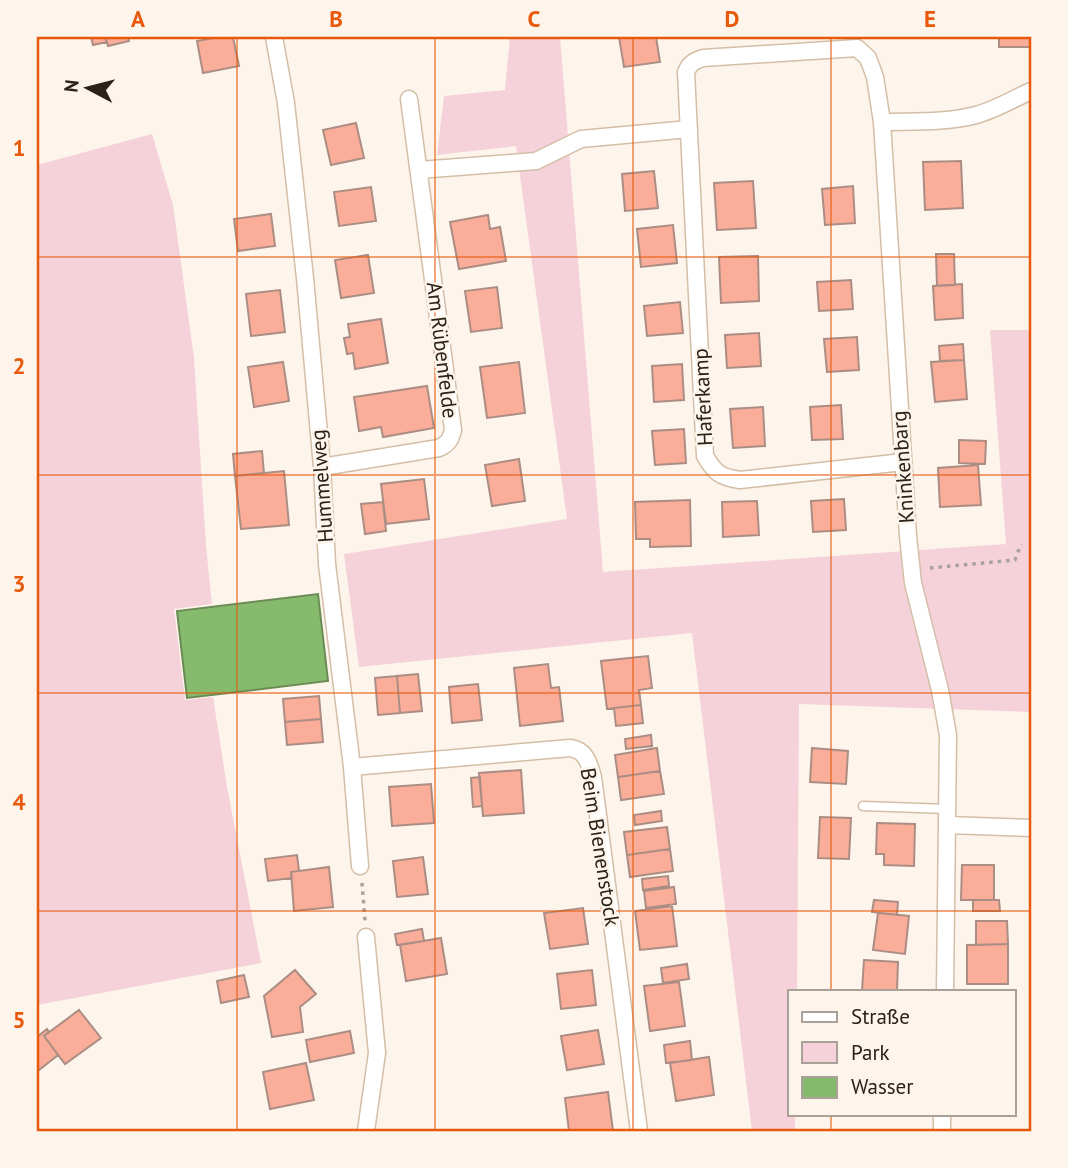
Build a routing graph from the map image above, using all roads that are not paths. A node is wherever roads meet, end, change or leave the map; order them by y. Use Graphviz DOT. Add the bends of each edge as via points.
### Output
graph roads {
  1 [pos="274,37"];
  2 [pos="1031,91"];
  3 [pos="409,99"];
  4 [pos="882,122"];
  5 [pos="689,129"];
  6 [pos="419,170"];
  7 [pos="902,462"];
  8 [pos="322,467"];
  9 [pos="352,767"];
  10 [pos="863,806"];
  11 [pos="948,817"];
  12 [pos="1031,828"];
  13 [pos="360,866"];
  14 [pos="366,937"];
  15 [pos="945,990"];
  16 [pos="366,1131"];
  17 [pos="639,1131"];
  1 -- 8 [label="street, Hummelweg" via="304,264"];
  2 -- 4 [label="street" via="960,118"];
  3 -- 6 [label="street, Am Rübenfelde"];
  4 -- 5 [label="street, Kninkenbarg" via="875,77 868,58 857,48 694,61 686,72"];
  4 -- 7 [label="street, Kninkenbarg"];
  5 -- 6 [label="street" via="581,139 536,161"];
  5 -- 7 [label="street, Haferkamp" via="705,456 712,468 728,479 740,480"];
  6 -- 8 [label="street, Am Rübenfelde" via="452,435 439,447"];
  7 -- 11 [label="street, Kninkenbarg" via="912,570 948,735"];
  8 -- 9 [label="street, Hummelweg" via="327,564"];
  9 -- 13 [label="street, Hummelweg"];
  9 -- 17 [label="street, Beim Bienenstock" via="570,748 584,754 593,777"];
  10 -- 11 [label="lane"];
  11 -- 12 [label="street"];
  11 -- 15 [label="street, Kninkenbarg"];
  14 -- 16 [label="street" via="377,1053"];
}
